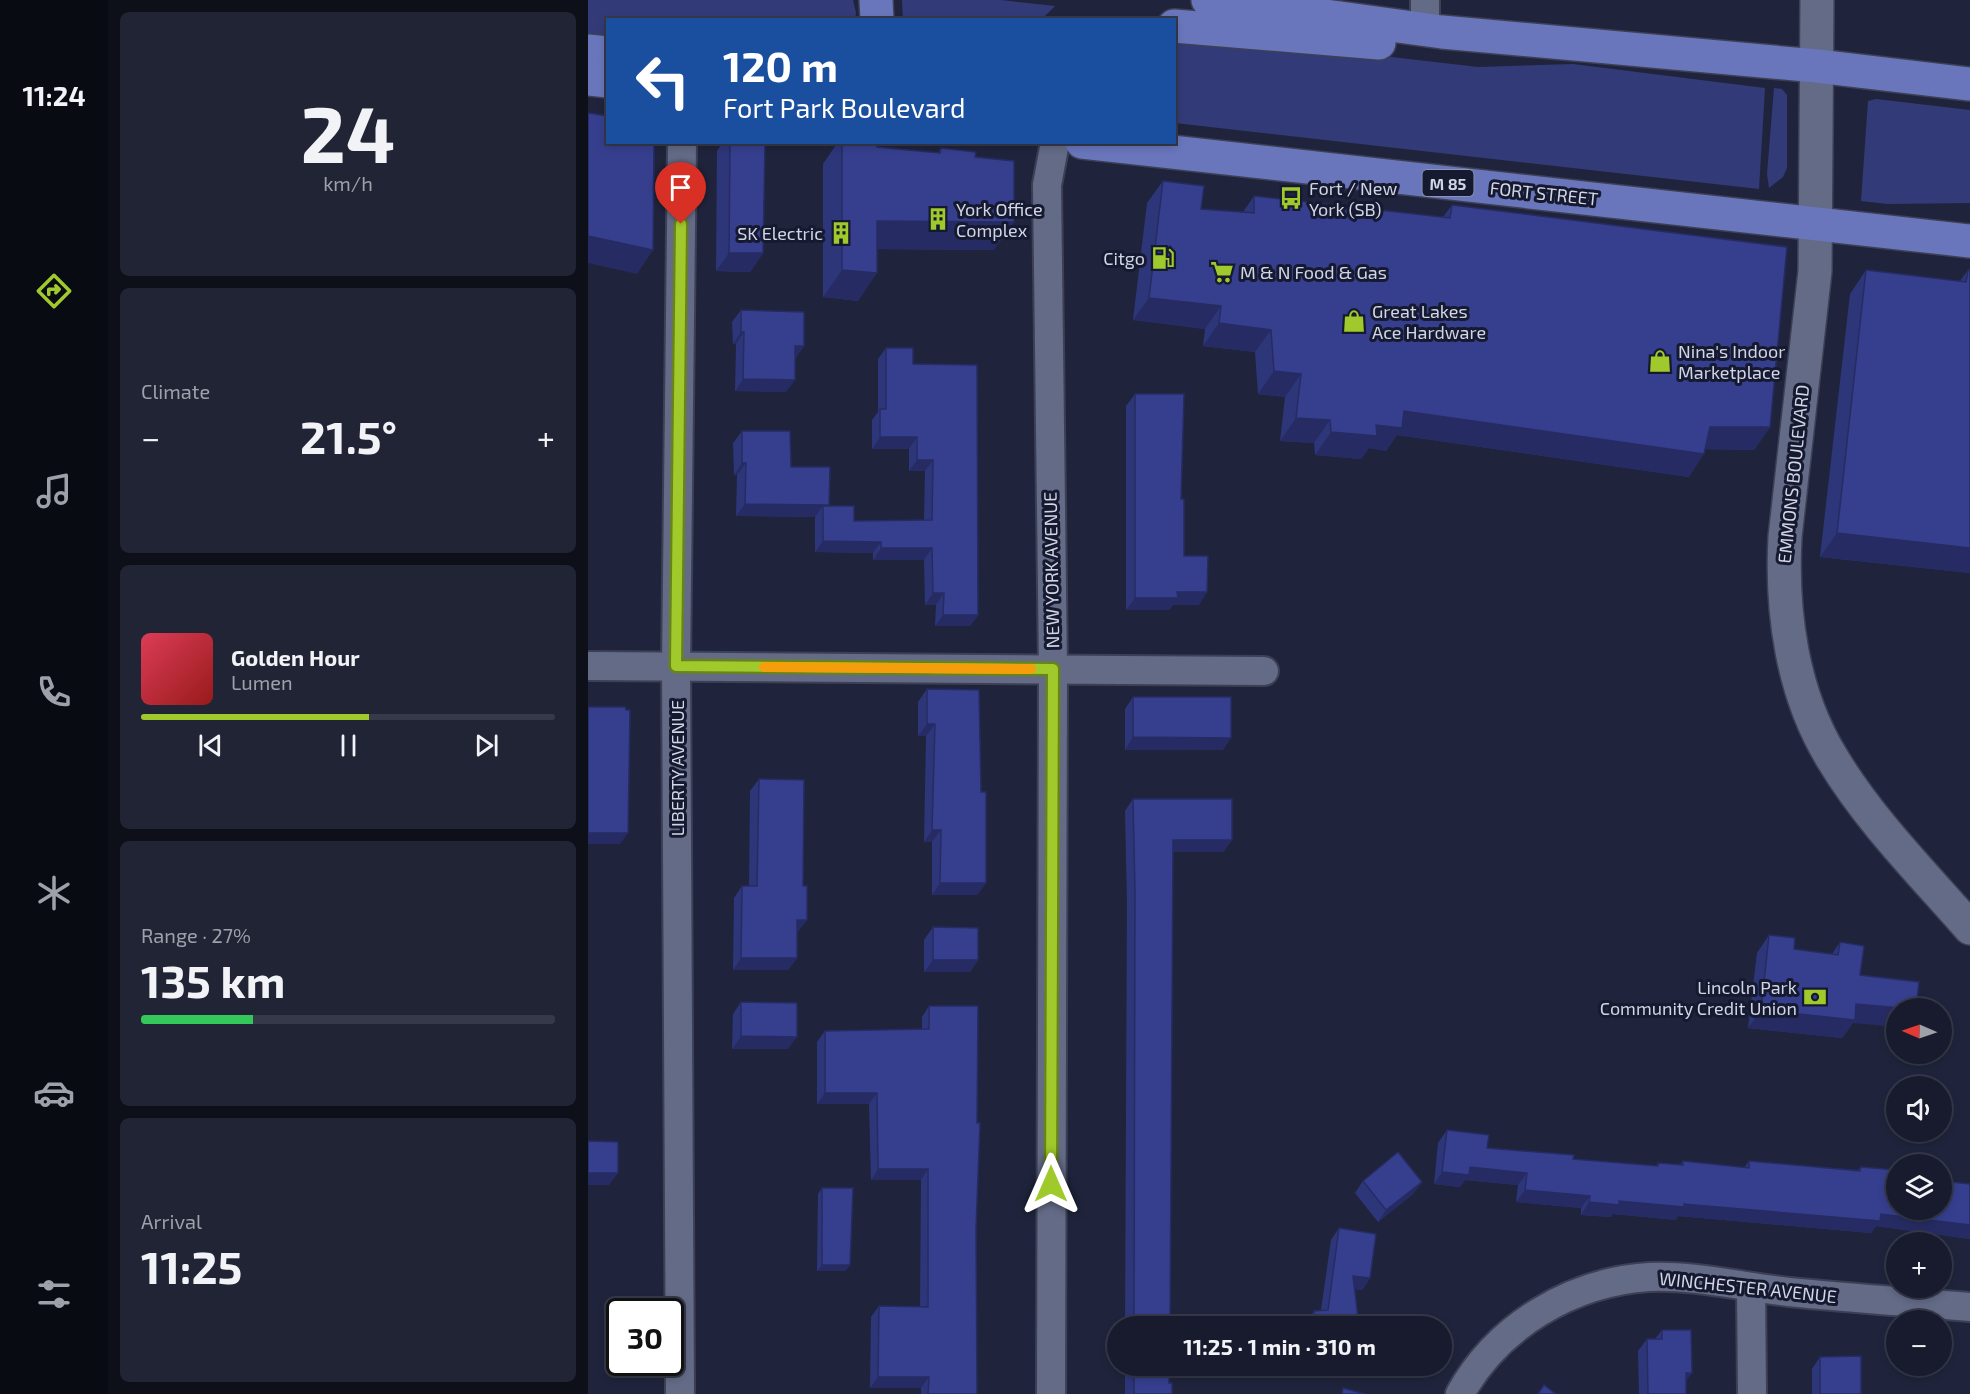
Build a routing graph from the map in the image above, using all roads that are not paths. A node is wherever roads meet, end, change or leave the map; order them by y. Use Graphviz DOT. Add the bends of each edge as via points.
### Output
graph roads {
  1 [pos="876,0"];
  2 [pos="1208,0"];
  3 [pos="1817,0"];
  4 [pos="877,18"];
  5 [pos="1431,20"];
  6 [pos="1176,26"];
  7 [pos="588,51"];
  8 [pos="606,53"];
  9 [pos="1817,66"];
  10 [pos="588,79"];
  11 [pos="606,81"];
  12 [pos="1970,84"];
  13 [pos="682,144"];
  14 [pos="1054,144"];
  15 [pos="1100,144"];
  16 [pos="1814,222"];
  17 [pos="1970,242"];
  18 [pos="588,666"];
  19 [pos="676,666"];
  20 [pos="1053,669"];
  21 [pos="1264,671"];
  22 [pos="1970,928"];
  23 [pos="1751,1287"];
  24 [pos="1970,1307"];
  25 [pos="680,1394"];
  26 [pos="1051,1394"];
  27 [pos="1460,1394"];
  28 [pos="1752,1394"];
  1 -- 4 [label="main road"];
  2 -- 5 [label="main road"];
  3 -- 9 [label="street, EMMONS BOULEVARD"];
  5 -- 6 [label="main road" via="1400,45"];
  5 -- 9 [label="main road"];
  7 -- 8 [label="main road"];
  9 -- 12 [label="main road"];
  9 -- 16 [label="street, EMMONS BOULEVARD"];
  10 -- 11 [label="main road"];
  13 -- 19 [label="street, LIBERTY AVENUE"];
  14 -- 20 [label="street, NEW YORK AVENUE" via="1047,185"];
  15 -- 16 [label="main road, FORT STREET / M 85"];
  16 -- 17 [label="main road, FORT STREET / M 85"];
  16 -- 22 [label="street, EMMONS BOULEVARD" via="1815,271 1783,571 1797,673 1811,716 1831,757 1874,815"];
  18 -- 19 [label="street"];
  19 -- 20 [label="street"];
  19 -- 25 [label="street, LIBERTY AVENUE"];
  20 -- 21 [label="street"];
  20 -- 26 [label="street, NEW YORK AVENUE"];
  23 -- 24 [label="street, WINCHESTER AVENUE"];
  23 -- 27 [label="street, WINCHESTER AVENUE" via="1650,1277 1578,1292 1537,1313 1500,1341"];
  23 -- 28 [label="street"];
}
